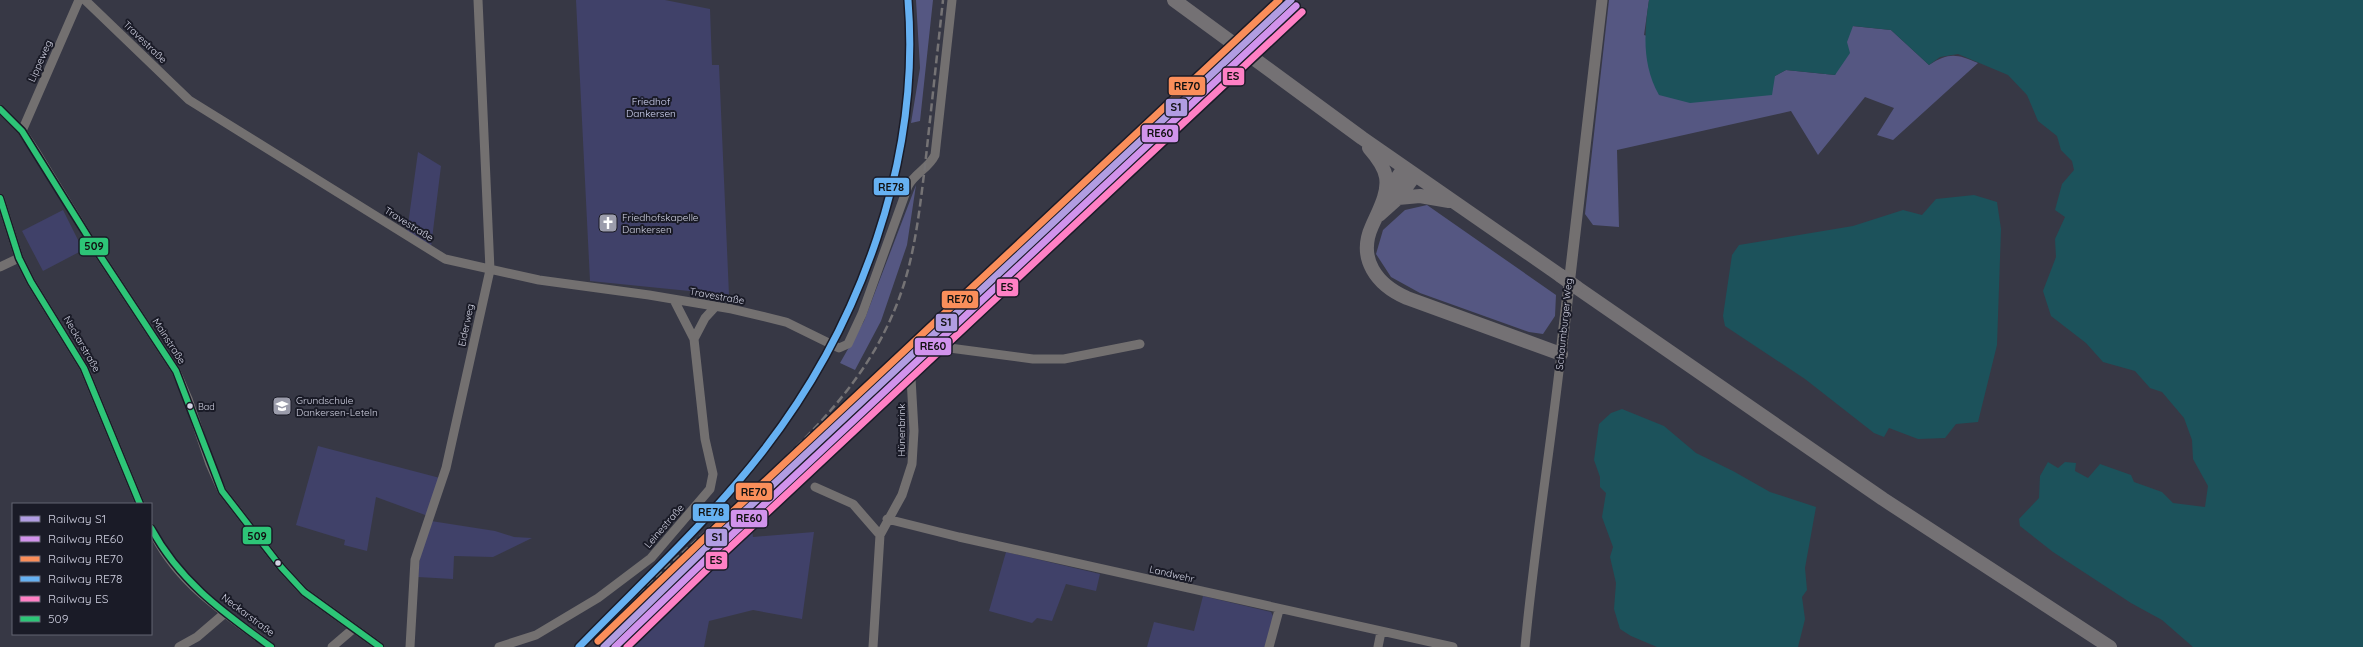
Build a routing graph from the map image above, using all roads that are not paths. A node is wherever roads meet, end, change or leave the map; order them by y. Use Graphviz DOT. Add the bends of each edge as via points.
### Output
graph roads {
  1 [pos="79,0"];
  2 [pos="85,0"];
  3 [pos="478,0"];
  4 [pos="952,0"];
  5 [pos="1174,0"];
  6 [pos="1602,0"];
  7 [pos="0,109"];
  8 [pos="22,131"];
  9 [pos="1362,138"];
  10 [pos="1410,172"];
  11 [pos="0,198"];
  12 [pos="1384,198"];
  13 [pos="1398,198"];
  14 [pos="1454,202"];
  15 [pos="1376,218"];
  16 [pos="19,258"];
  17 [pos="0,267"];
  18 [pos="490,270"];
  19 [pos="674,300"];
  20 [pos="716,306"];
  21 [pos="694,339"];
  22 [pos="1140,344"];
  23 [pos="1561,354"];
  24 [pos="815,487"];
  25 [pos="140,503"];
  26 [pos="887,519"];
  27 [pos="152,530"];
  28 [pos="880,535"];
  29 [pos="1279,610"];
  30 [pos="225,613"];
  31 [pos="353,629"];
  32 [pos="1381,632"];
  33 [pos="179,647"];
  34 [pos="271,647"];
  35 [pos="332,647"];
  36 [pos="380,647"];
  37 [pos="410,647"];
  38 [pos="499,647"];
  39 [pos="874,647"];
  40 [pos="1269,647"];
  41 [pos="1378,647"];
  42 [pos="1453,647"];
  43 [pos="1525,647"];
  44 [pos="2110,647"];
  1 -- 8 [label="street, Lippeweg"];
  2 -- 18 [label="street, Travestraße" via="189,100 204,110 445,259"];
  3 -- 18 [label="street, Eiderweg"];
  4 -- 20 [label="street, Travestraße" via="935,155 931,164 908,186 862,314 848,344 839,348 786,322"];
  5 -- 9 [label="main road"];
  6 -- 23 [label="street, Schaumburger Weg"];
  7 -- 8 [label="street, Mainstraße"];
  8 -- 31 [label="street, Mainstraße" via="176,371 222,491 276,561 304,592"];
  9 -- 10 [label="main road"];
  9 -- 12 [label="main road" via="1384,170"];
  10 -- 12 [label="main road"];
  10 -- 13 [label="main road"];
  10 -- 14 [label="main road"];
  11 -- 16 [label="street, Neckarstraße"];
  12 -- 15 [label="main road"];
  13 -- 14 [label="main road" via="1420,196"];
  13 -- 15 [label="main road"];
  14 -- 44 [label="main road, bridge" via="1883,499"];
  15 -- 23 [label="main road" via="1367,242 1367,259 1374,275 1392,292"];
  16 -- 17 [label="street"];
  16 -- 25 [label="street, Neckarstraße" via="84,368"];
  18 -- 19 [label="street, Travestraße"];
  18 -- 37 [label="street, Eiderweg" via="446,468 415,560"];
  19 -- 20 [label="street, Travestraße"];
  19 -- 21 [label="street, Leinestraße"];
  20 -- 21 [label="street" via="705,318"];
  21 -- 38 [label="street, Leinestraße" via="705,439 713,474 710,489 651,558 598,598 536,635"];
  22 -- 26 [label="street, Hünenbrink" via="1064,359 1033,359 942,347 911,378 914,431 912,464 902,495"];
  23 -- 43 [label="street, Schaumburger Weg" via="1552,438 1530,586"];
  24 -- 28 [label="street" via="853,504 868,518"];
  26 -- 28 [label="street, Hünenbrink"];
  26 -- 29 [label="street, Landwehr"];
  27 -- 30 [label="street, Neckarstraße" via="174,568"];
  28 -- 39 [label="street, Hünenbrink"];
  29 -- 32 [label="street, Landwehr"];
  29 -- 40 [label="street"];
  30 -- 33 [label="street" via="197,637"];
  30 -- 34 [label="street, Neckarstraße"];
  31 -- 35 [label="street"];
  31 -- 36 [label="street, Mainstraße"];
  32 -- 41 [label="street"];
  32 -- 42 [label="street, Landwehr"];
}
